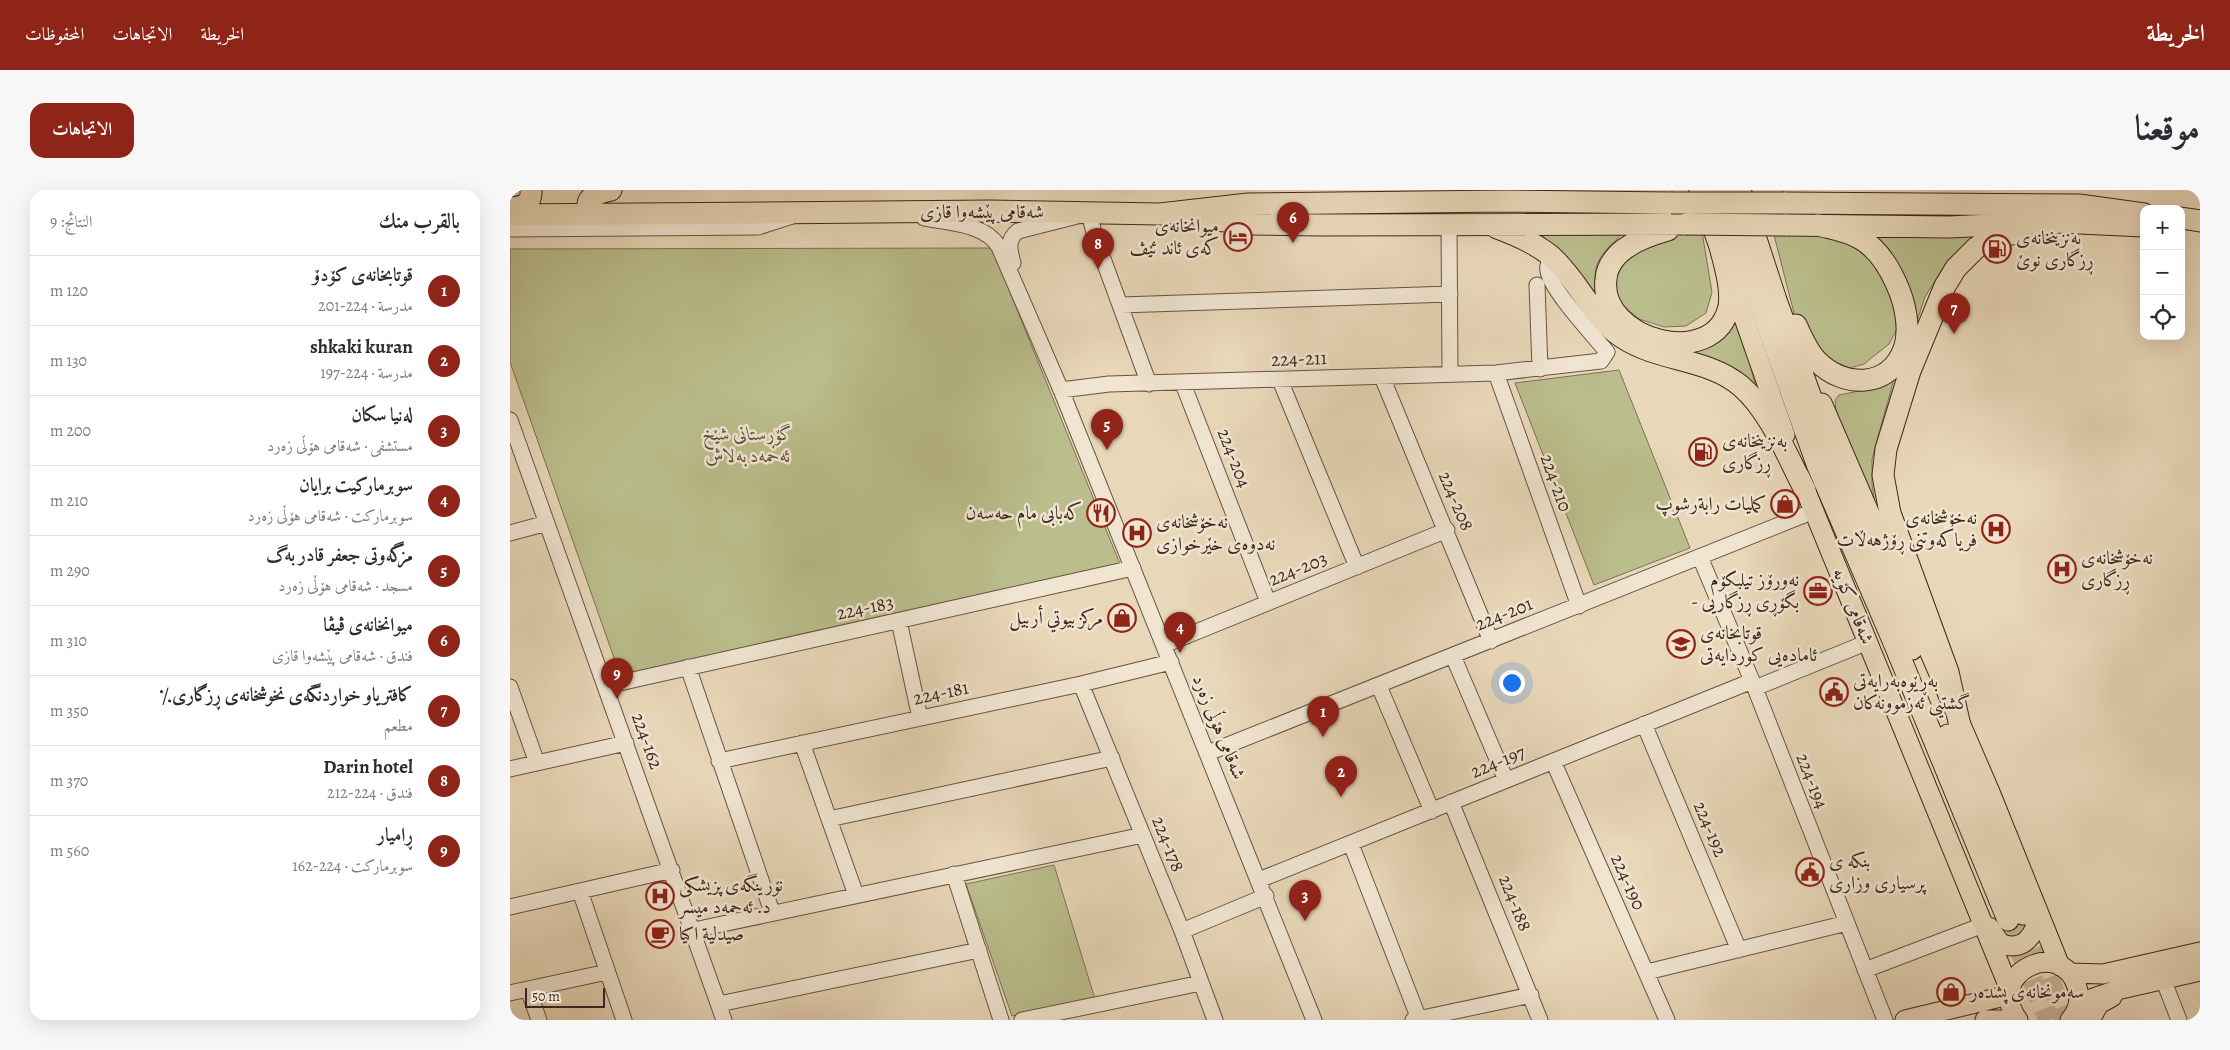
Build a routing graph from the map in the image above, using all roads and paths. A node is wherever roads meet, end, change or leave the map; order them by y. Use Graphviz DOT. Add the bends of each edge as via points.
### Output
graph roads {
  1 [pos="531,190"];
  2 [pos="612,190"];
  3 [pos="1699,190"];
  4 [pos="1718,190"];
  5 [pos="1740,190"];
  6 [pos="510,208"];
  7 [pos="896,212"];
  8 [pos="800,213"];
  9 [pos="1089,213"];
  10 [pos="2140,213"];
  11 [pos="591,214"];
  12 [pos="1160,214"];
  13 [pos="510,215"];
  14 [pos="2185,219"];
  15 [pos="2200,221"];
  16 [pos="2058,222"];
  17 [pos="1482,224"];
  18 [pos="1686,224"];
  19 [pos="1449,225"];
  20 [pos="1818,225"];
  21 [pos="2140,226"];
  22 [pos="510,229"];
  23 [pos="1739,247"];
  24 [pos="1552,257"];
  25 [pos="1765,267"];
  26 [pos="1537,285"];
  27 [pos="1450,294"];
  28 [pos="1776,300"];
  29 [pos="1120,305"];
  30 [pos="1028,310"];
  31 [pos="1540,369"];
  32 [pos="1496,373"];
  33 [pos="1450,374"];
  34 [pos="1382,376"];
  35 [pos="1280,380"];
  36 [pos="1149,384"];
  37 [pos="1183,384"];
  38 [pos="1061,390"];
  39 [pos="510,420"];
  40 [pos="1805,490"];
  41 [pos="1814,511"];
  42 [pos="547,523"];
  43 [pos="1447,530"];
  44 [pos="510,533"];
  45 [pos="1700,557"];
  46 [pos="1357,567"];
  47 [pos="1133,568"];
  48 [pos="1268,602"];
  49 [pos="1579,606"];
  50 [pos="899,621"];
  51 [pos="1491,640"];
  52 [pos="1868,642"];
  53 [pos="1164,645"];
  54 [pos="1453,656"];
  55 [pos="1171,662"];
  56 [pos="688,668"];
  57 [pos="1081,684"];
  58 [pos="1753,685"];
  59 [pos="606,686"];
  60 [pos="1379,686"];
  61 [pos="510,687"];
  62 [pos="920,718"];
  63 [pos="1644,724"];
  64 [pos="1960,726"];
  65 [pos="626,742"];
  66 [pos="802,743"];
  67 [pos="1208,753"];
  68 [pos="1112,758"];
  69 [pos="719,761"];
  70 [pos="1553,761"];
  71 [pos="537,763"];
  72 [pos="510,769"];
  73 [pos="1506,780"];
  74 [pos="1451,802"];
  75 [pos="1432,810"];
  76 [pos="829,819"];
  77 [pos="1143,835"];
  78 [pos="1351,844"];
  79 [pos="672,870"];
  80 [pos="954,874"];
  81 [pos="1259,880"];
  82 [pos="580,891"];
  83 [pos="856,895"];
  84 [pos="1266,896"];
  85 [pos="510,908"];
  86 [pos="772,912"];
  87 [pos="2022,914"];
  88 [pos="1978,921"];
  89 [pos="1847,923"];
  90 [pos="694,930"];
  91 [pos="1182,931"];
  92 [pos="2050,941"];
  93 [pos="979,950"];
  94 [pos="1739,950"];
  95 [pos="2200,952"];
  96 [pos="2151,962"];
  97 [pos="1865,970"];
  98 [pos="2065,970"];
  99 [pos="2200,971"];
  100 [pos="607,972"];
  101 [pos="1647,972"];
  102 [pos="2163,979"];
  103 [pos="1201,984"];
  104 [pos="528,989"];
  105 [pos="2010,992"];
  106 [pos="510,993"];
  107 [pos="1531,995"];
  108 [pos="1988,1002"];
  109 [pos="719,1004"];
  110 [pos="2080,1014"];
  111 [pos="1416,1019"];
  112 [pos="539,1020"];
  113 [pos="624,1020"];
  114 [pos="724,1020"];
  115 [pos="1001,1020"];
  116 [pos="1022,1020"];
  117 [pos="1215,1020"];
  118 [pos="1314,1020"];
  119 [pos="1540,1020"];
  120 [pos="1667,1020"];
  121 [pos="1885,1020"];
  122 [pos="1905,1020"];
  123 [pos="1985,1020"];
  124 [pos="2018,1020"];
  125 [pos="2179,1020"];
  1 -- 6 [label="highway" via="530,200 525,206"];
  2 -- 11 [label="highway" via="590,198"];
  3 -- 23 [label="main road"];
  4 -- 23 [label="highway, شەقامی کۆیە"];
  5 -- 23 [label="highway, شەقامی کۆیە"];
  7 -- 8 [label="highway, شەقامی پێشەوا قازی"];
  7 -- 9 [label="highway, شەقامی پێشەوا قازی"];
  7 -- 30 [label="street, شەقامی هۆڵی زەرد" via="988,233 999,246"];
  8 -- 11 [label="highway, شەقامی پێشەوا قازی"];
  8 -- 22 [label="street" via="758,227"];
  9 -- 12 [label="highway, شەقامی پێشەوا قازی"];
  9 -- 29 [label="street"];
  9 -- 30 [label="street, شەقامی هۆڵی زەرد" via="1022,230 1013,236 1009,250"];
  10 -- 12 [label="highway, شەقامی پێشەوا قازی, bridge" via="2079,205 1506,201 1248,204"];
  11 -- 13 [label="highway, شەقامی پێشەوا قازی"];
  12 -- 19 [label="highway" via="1250,224"];
  14 -- 15 [label="highway"];
  16 -- 20 [label="highway" via="1949,227"];
  16 -- 21 [label="highway"];
  16 -- 64 [label="highway" via="1988,240 1956,268 1945,286 1910,371 1886,449 1883,475 1890,513 1948,672"];
  17 -- 18 [label="highway"];
  17 -- 19 [label="highway"];
  17 -- 24 [label="highway" via="1521,237"];
  18 -- 20 [label="highway, bridge"];
  18 -- 23 [label="highway" via="1642,238 1628,246 1609,268 1605,283 1608,300 1616,314 1630,326 1654,338 1680,343 1696,341 1716,330 1730,301"];
  19 -- 27 [label="street"];
  20 -- 25 [label="highway" via="1862,240 1878,252 1890,269 1902,299 1906,328 1904,349 1889,370 1874,379 1856,382 1822,365 1811,353"];
  23 -- 25 [label="highway, شەقامی کۆیە"];
  23 -- 40 [label="main road, شەقامی کۆیە"];
  23 -- 87 [label="highway, شەقامی کۆیە" via="1817,464 1892,638"];
  24 -- 31 [label="street, 224-211" via="1547,270 1549,278 1607,352 1601,361"];
  24 -- 40 [label="highway" via="1591,308 1622,337 1651,352 1718,372 1741,386 1762,411"];
  25 -- 28 [label="highway, شەقامی کۆیە"];
  26 -- 31 [label="street"];
  27 -- 29 [label="street"];
  27 -- 33 [label="street"];
  28 -- 64 [label="main road, شەقامی کۆیە"];
  28 -- 87 [label="highway, شەقامی کۆیە" via="1829,448"];
  29 -- 36 [label="street"];
  30 -- 38 [label="street, شەقامی هۆڵی زەرد"];
  31 -- 32 [label="street, 224-211"];
  32 -- 33 [label="street, 224-211"];
  32 -- 49 [label="street, 224-210"];
  33 -- 34 [label="street, 224-211"];
  34 -- 35 [label="street, 224-211"];
  34 -- 43 [label="street, 224-208"];
  35 -- 37 [label="street, 224-211"];
  35 -- 46 [label="street"];
  36 -- 37 [label="street, 224-211"];
  36 -- 38 [label="street, 224-211" via="1093,385"];
  37 -- 48 [label="street, 224-204"];
  38 -- 47 [label="street, شەقامی هۆڵی زەرد"];
  39 -- 42 [label="street, 224-162"];
  40 -- 41 [label="main road, شەقامی کۆیە"];
  41 -- 45 [label="street, 224-201"];
  41 -- 52 [label="main road, شەقامی کۆیە"];
  42 -- 44 [label="street"];
  42 -- 59 [label="street, 224-162"];
  43 -- 46 [label="street, 224-203"];
  43 -- 51 [label="street, 224-208"];
  45 -- 49 [label="street, 224-201"];
  45 -- 58 [label="street, 224-194"];
  46 -- 48 [label="street, 224-203"];
  47 -- 50 [label="street, 224-183"];
  47 -- 53 [label="street, شەقامی هۆڵی زەرد"];
  48 -- 53 [label="street, 224-203"];
  49 -- 51 [label="street, 224-201"];
  50 -- 56 [label="street, 224-183"];
  50 -- 62 [label="street"];
  51 -- 54 [label="street, 224-201"];
  52 -- 58 [label="street, 224-197"];
  52 -- 88 [label="main road, شەقامی کۆیە"];
  53 -- 55 [label="street, شەقامی هۆڵی زەرد"];
  54 -- 60 [label="street, 224-201"];
  54 -- 73 [label="street"];
  55 -- 57 [label="street, 224-181"];
  55 -- 67 [label="street, شەقامی هۆڵی زەرد"];
  56 -- 59 [label="street, 224-183"];
  56 -- 69 [label="street"];
  57 -- 62 [label="street, 224-181"];
  57 -- 68 [label="street, 224-178"];
  58 -- 63 [label="street, 224-197"];
  58 -- 89 [label="street, 224-194"];
  59 -- 65 [label="street, 224-162"];
  60 -- 67 [label="street, 224-201"];
  60 -- 75 [label="street"];
  61 -- 71 [label="street"];
  62 -- 66 [label="street, 224-181"];
  63 -- 70 [label="street, 224-197"];
  63 -- 94 [label="street, 224-192"];
  64 -- 87 [label="main road, شەقامی کۆیە" via="1990,792"];
  65 -- 71 [label="street"];
  65 -- 79 [label="street, 224-162"];
  66 -- 69 [label="street, 224-181"];
  66 -- 76 [label="street"];
  67 -- 81 [label="street, شەقامی هۆڵی زەرد"];
  68 -- 76 [label="street"];
  68 -- 77 [label="street, 224-178"];
  69 -- 86 [label="street"];
  70 -- 73 [label="street, 224-197"];
  70 -- 101 [label="street, 224-190"];
  71 -- 72 [label="street"];
  73 -- 74 [label="street, 224-197"];
  74 -- 75 [label="street, 224-197"];
  74 -- 107 [label="street, 224-188"];
  75 -- 78 [label="street, 224-197"];
  76 -- 83 [label="street"];
  77 -- 80 [label="street"];
  77 -- 91 [label="street, 224-178"];
  78 -- 81 [label="street, 224-197"];
  78 -- 111 [label="street"];
  79 -- 82 [label="street"];
  79 -- 90 [label="street, 224-162"];
  80 -- 83 [label="street"];
  80 -- 93 [label="street"];
  81 -- 84 [label="street, شەقامی هۆڵی زەرد"];
  82 -- 85 [label="street"];
  82 -- 100 [label="street"];
  83 -- 86 [label="street"];
  84 -- 91 [label="street"];
  84 -- 118 [label="street, شەقامی هۆڵی زەرد"];
  86 -- 90 [label="street"];
  87 -- 88 [label="main road" via="2037,923 2029,940 2016,946 2006,946 1996,940"];
  87 -- 92 [label="main road, شەقامی کۆیە"];
  88 -- 97 [label="street"];
  88 -- 105 [label="main road, شەقامی کۆیە"];
  88 -- 108 [label="main road" via="1994,976"];
  89 -- 94 [label="street"];
  89 -- 97 [label="street, 224-194"];
  90 -- 109 [label="street, 224-162"];
  91 -- 103 [label="street, 224-178"];
  92 -- 96 [label="main road" via="2066,959 2080,966"];
  92 -- 98 [label="main road, شەقامی کۆیە"];
  93 -- 109 [label="street"];
  93 -- 115 [label="street"];
  94 -- 101 [label="street"];
  95 -- 96 [label="main road"];
  96 -- 98 [label="main road" via="2103,974"];
  97 -- 121 [label="street, 224-194"];
  98 -- 105 [label="main road" via="2044,962 2027,967 2014,979"];
  98 -- 110 [label="main road, شەقامی کۆیە" via="2078,987"];
  99 -- 102 [label="main road"];
  100 -- 104 [label="street"];
  100 -- 113 [label="street"];
  101 -- 120 [label="street, 224-190"];
  102 -- 110 [label="main road" via="2134,986"];
  102 -- 125 [label="street"];
  103 -- 116 [label="street"];
  103 -- 117 [label="street, 224-178"];
  104 -- 106 [label="street"];
  104 -- 112 [label="street"];
  105 -- 108 [label="main road"];
  105 -- 124 [label="main road, شەقامی کۆیە" via="2010,1006"];
  107 -- 111 [label="street"];
  107 -- 119 [label="street, 224-188"];
  108 -- 122 [label="main road"];
  109 -- 114 [label="street, 224-162"];
  123 -- 124 [label="main road"];
}
